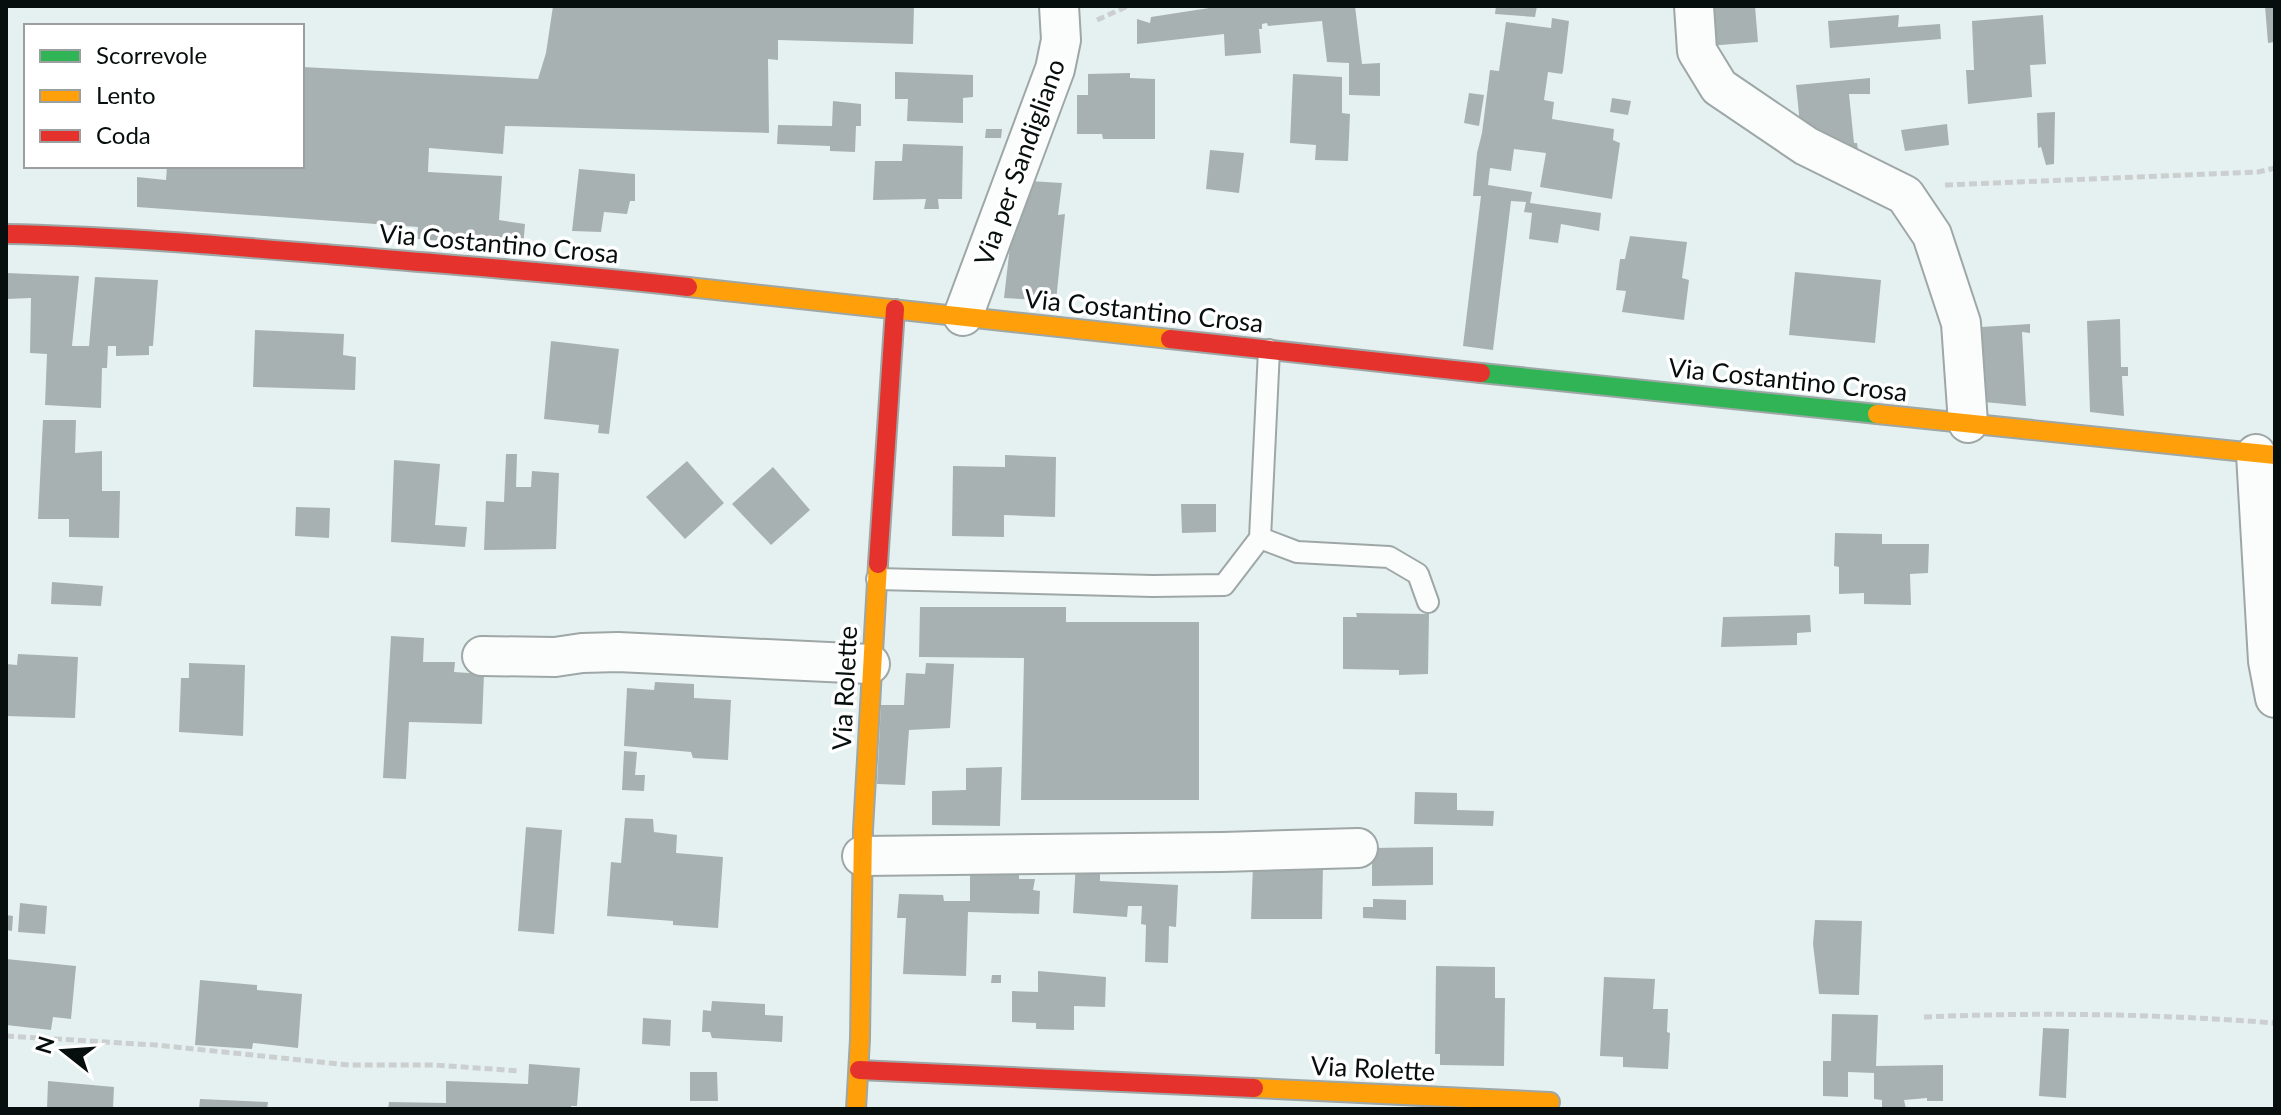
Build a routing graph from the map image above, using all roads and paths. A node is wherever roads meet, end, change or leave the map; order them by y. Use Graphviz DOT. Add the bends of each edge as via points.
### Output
graph roads {
  1 [pos="1059,6"];
  2 [pos="1694,6"];
  3 [pos="2275,168"];
  4 [pos="1905,195"];
  5 [pos="6,234"];
  6 [pos="895,309"];
  7 [pos="963,316"];
  8 [pos="1269,350"];
  9 [pos="1968,423"];
  10 [pos="2266,454"];
  11 [pos="1260,538"];
  12 [pos="877,579"];
  13 [pos="1428,602"];
  14 [pos="482,656"];
  15 [pos="870,664"];
  16 [pos="2275,698"];
  17 [pos="1358,848"];
  18 [pos="862,856"];
  19 [pos="1924,1017"];
  20 [pos="2275,1023"];
  21 [pos="6,1036"];
  22 [pos="859,1070"];
  23 [pos="520,1071"];
  24 [pos="1550,1102"];
  25 [pos="856,1109"];
  1 -- 7 [label="street, Via per Sandigliano" via="1061,40 1055,69"];
  2 -- 4 [label="street" via="1697,51 1719,87 1806,146"];
  3 -- 4 [label="path" via="1949,184"];
  4 -- 9 [label="street" via="1932,235 1961,323"];
  5 -- 6 [label="street, Via Costantino Crosa" via="249,248"];
  6 -- 7 [label="street, Via Costantino Crosa"];
  6 -- 12 [label="street, Via Rolette"];
  7 -- 8 [label="street, Via Costantino Crosa"];
  8 -- 9 [label="street, Via Costantino Crosa"];
  8 -- 11 [label="lane"];
  9 -- 10 [label="street, Via Costantino Crosa"];
  10 -- 16 [label="street" via="2268,661"];
  11 -- 12 [label="lane" via="1224,585"];
  11 -- 13 [label="lane" via="1297,552 1389,557 1418,574"];
  12 -- 15 [label="street, Via Rolette"];
  14 -- 15 [label="street" via="618,652"];
  15 -- 18 [label="street, Via Rolette"];
  17 -- 18 [label="street"];
  18 -- 22 [label="street, Via Rolette"];
  19 -- 20 [label="path" via="2007,1014"];
  21 -- 23 [label="path" via="349,1065"];
  22 -- 24 [label="street, Via Rolette"];
  22 -- 25 [label="street, Via Rolette"];
}
